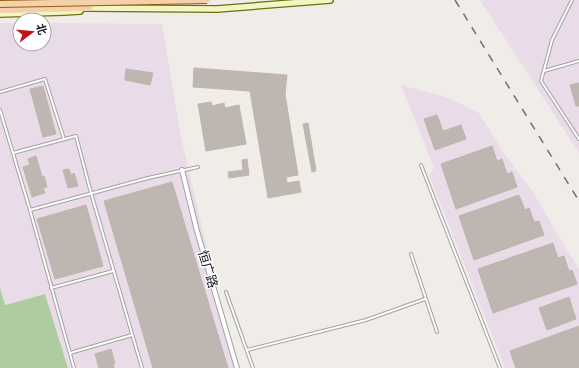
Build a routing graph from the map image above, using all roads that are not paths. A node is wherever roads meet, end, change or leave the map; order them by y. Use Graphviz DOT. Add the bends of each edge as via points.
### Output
graph roads {
  1 [pos="207,0"];
  2 [pos="304,0"];
  3 [pos="330,0"];
  4 [pos="572,0"];
  5 [pos="0,4"];
  6 [pos="103,7"];
  7 [pos="89,8"];
  8 [pos="0,10"];
  9 [pos="0,14"];
  10 [pos="579,61"];
  11 [pos="544,71"];
  12 [pos="0,92"];
  13 [pos="0,110"];
  14 [pos="64,139"];
  15 [pos="579,139"];
  16 [pos="13,153"];
  17 [pos="421,165"];
  18 [pos="198,167"];
  19 [pos="182,170"];
  20 [pos="91,194"];
  21 [pos="30,210"];
  22 [pos="411,254"];
  23 [pos="113,271"];
  24 [pos="51,288"];
  25 [pos="226,292"];
  26 [pos="425,299"];
  27 [pos="437,332"];
  28 [pos="132,335"];
  29 [pos="248,350"];
  30 [pos="69,353"];
  31 [pos="74,368"];
  32 [pos="142,368"];
  33 [pos="237,368"];
  34 [pos="253,368"];
  35 [pos="500,368"];
  1 -- 5 [label="main road, bridge"];
  2 -- 6 [label="main road" via="222,7"];
  3 -- 6 [label="main road" via="218,9"];
  4 -- 11 [label="lane" via="552,40"];
  6 -- 7 [label="main road"];
  6 -- 9 [label="main road" via="64,12"];
  7 -- 8 [label="main road"];
  10 -- 11 [label="lane"];
  11 -- 15 [label="lane" via="541,81"];
  12 -- 14 [label="lane" via="45,79"];
  13 -- 16 [label="lane"];
  14 -- 16 [label="lane"];
  14 -- 20 [label="lane" via="76,136"];
  16 -- 21 [label="lane"];
  17 -- 35 [label="lane"];
  18 -- 19 [label="lane"];
  19 -- 20 [label="lane"];
  19 -- 33 [label="street, 恒广路" via="196,230"];
  20 -- 21 [label="lane"];
  20 -- 23 [label="lane"];
  21 -- 24 [label="lane"];
  22 -- 26 [label="lane"];
  23 -- 24 [label="lane"];
  23 -- 28 [label="lane"];
  24 -- 30 [label="lane"];
  25 -- 29 [label="lane"];
  26 -- 27 [label="lane"];
  26 -- 29 [label="lane" via="366,320"];
  28 -- 30 [label="lane"];
  28 -- 32 [label="lane"];
  29 -- 34 [label="lane"];
  30 -- 31 [label="lane"];
}
